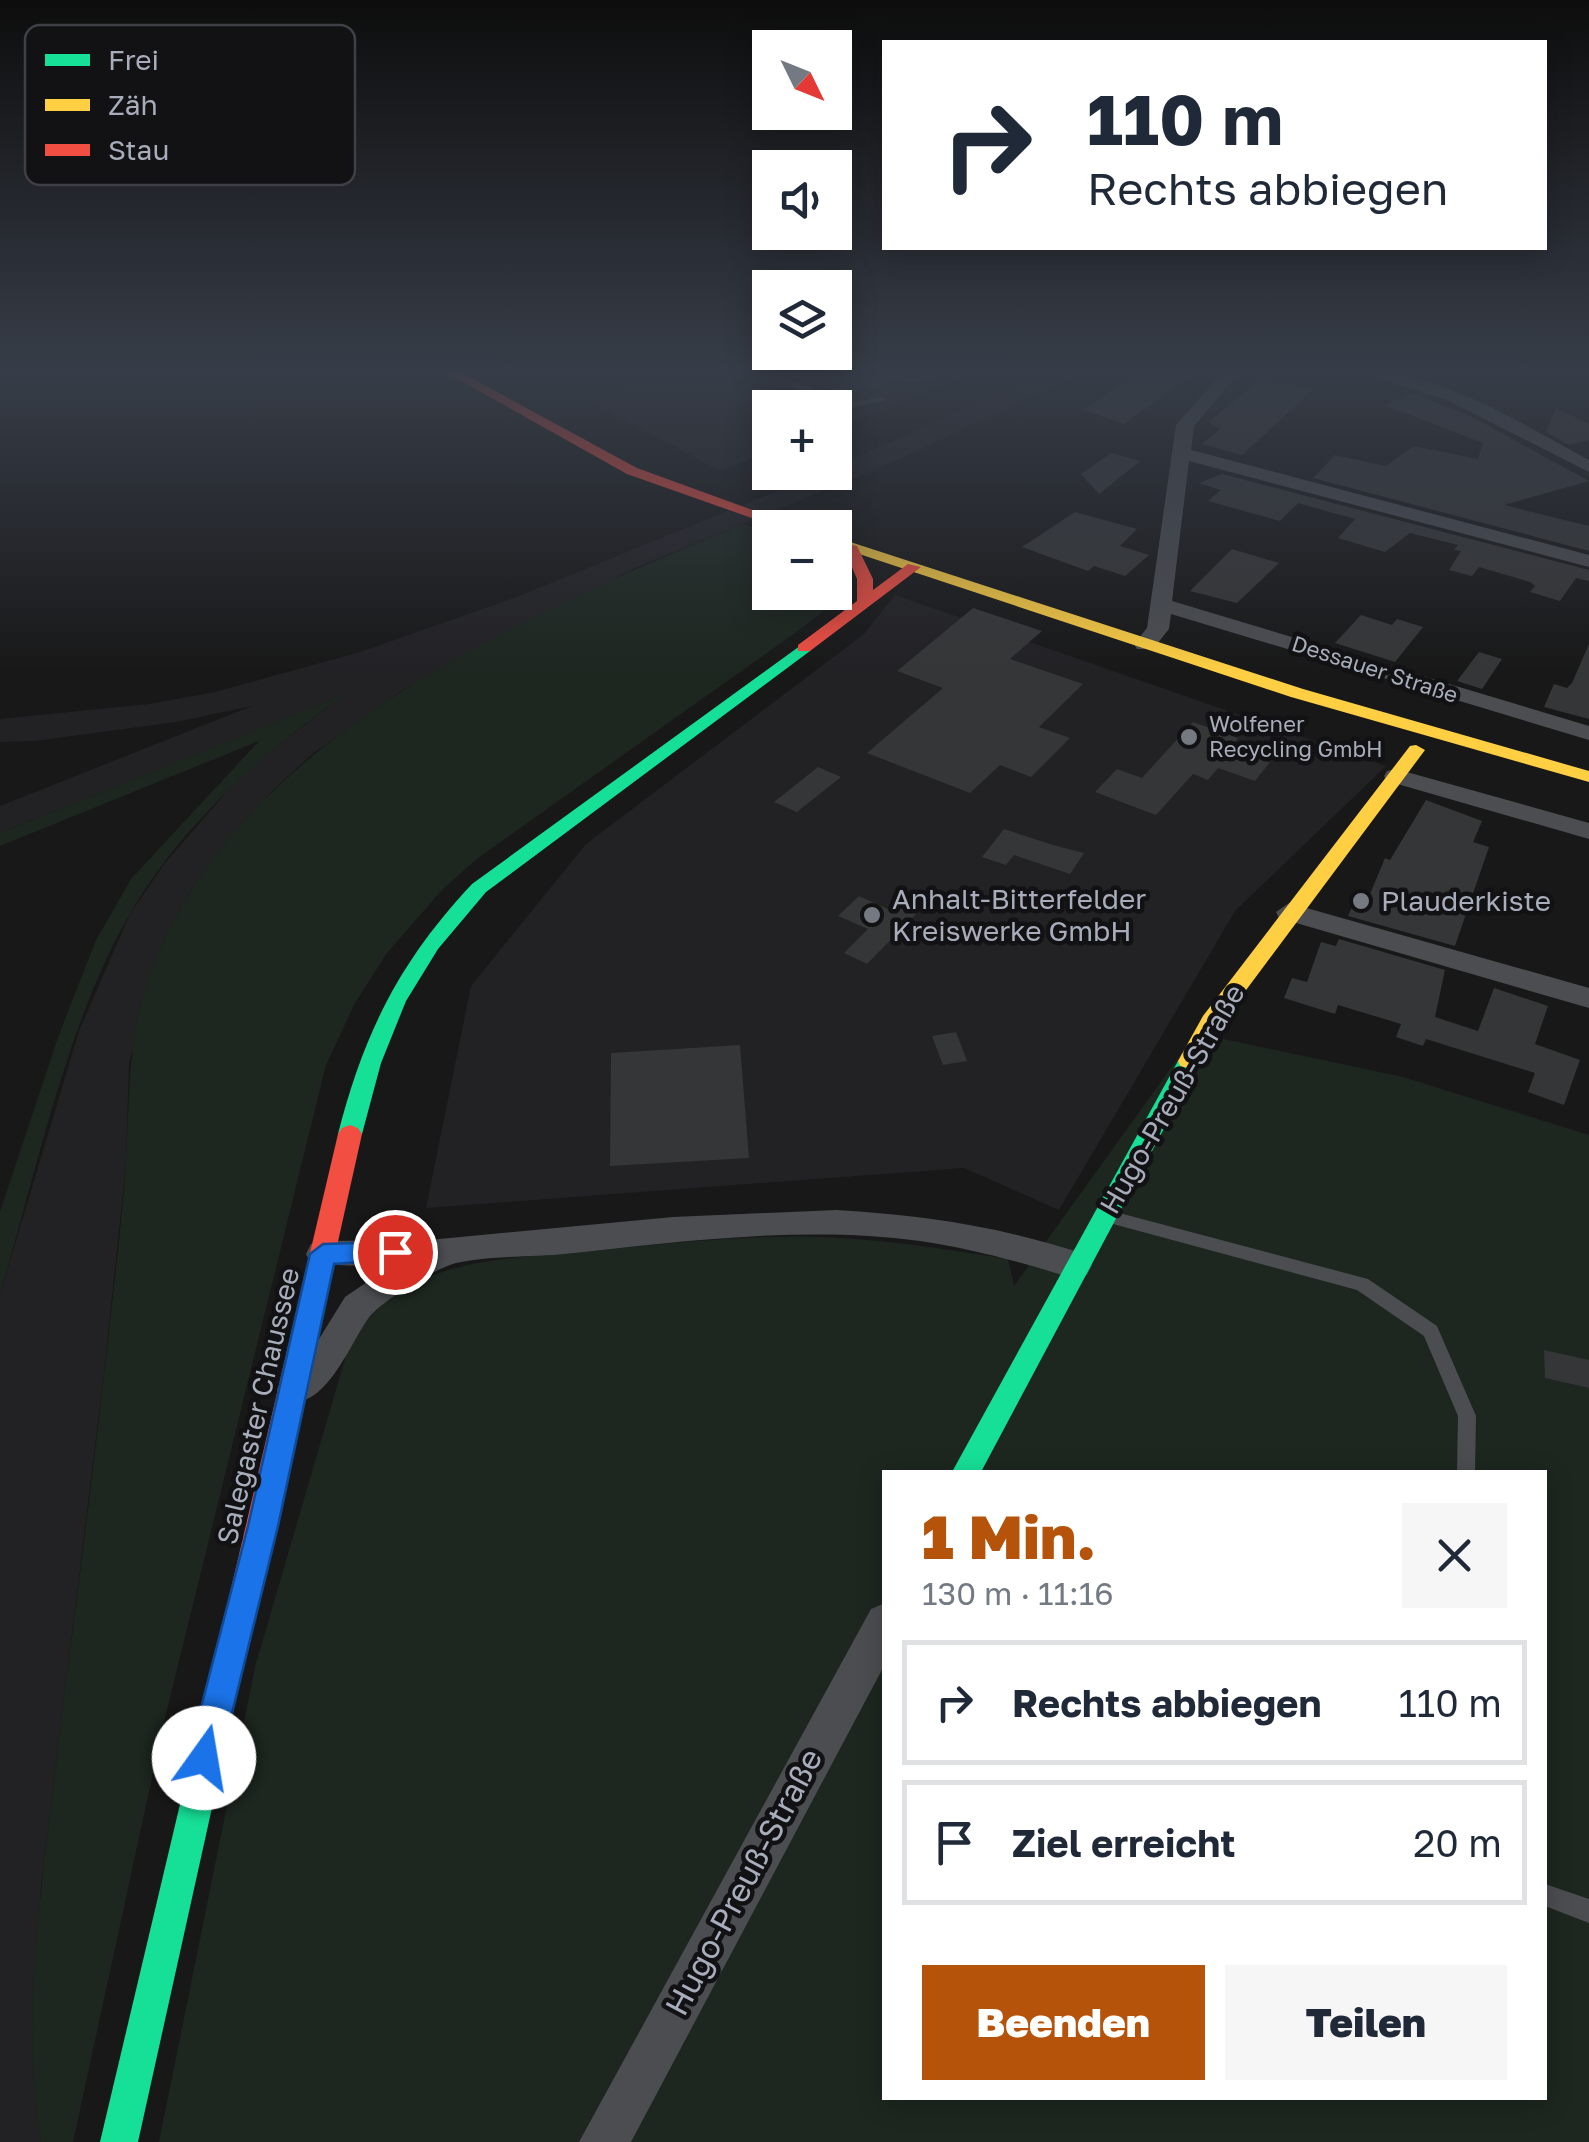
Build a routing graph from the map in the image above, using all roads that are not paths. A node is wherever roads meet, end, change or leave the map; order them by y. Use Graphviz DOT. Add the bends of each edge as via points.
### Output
graph roads {
  1 [pos="641,473"];
  2 [pos="1179,473"];
  3 [pos="1256,473"];
  4 [pos="752,514"];
  5 [pos="852,546"];
  6 [pos="852,559"];
  7 [pos="1589,561"];
  8 [pos="913,567"];
  9 [pos="865,601"];
  10 [pos="1162,605"];
  11 [pos="1145,644"];
  12 [pos="1589,733"];
  13 [pos="1416,750"];
  14 [pos="1396,776"];
  15 [pos="1589,778"];
  16 [pos="1589,832"];
  17 [pos="1289,912"];
  18 [pos="1589,998"];
  19 [pos="1104,1215"];
  20 [pos="449,1251"];
  21 [pos="323,1254"];
  22 [pos="1074,1265"];
  23 [pos="294,1390"];
  24 [pos="967,1470"];
  25 [pos="1466,1470"];
  26 [pos="882,1629"];
  27 [pos="1547,1896"];
  28 [pos="1589,1911"];
  29 [pos="119,2142"];
  30 [pos="604,2142"];
  1 -- 4 [label="main road"];
  2 -- 10 [label="street"];
  3 -- 7 [label="street"];
  5 -- 8 [label="main road"];
  6 -- 9 [label="main road" via="865,579"];
  8 -- 9 [label="main road, Salegaster Chaussee"];
  8 -- 11 [label="main road"];
  9 -- 21 [label="main road, Salegaster Chaussee" via="526,850 438,930 377,1032"];
  10 -- 11 [label="street" via="1158,628"];
  10 -- 12 [label="street, Dessauer Straße"];
  11 -- 15 [label="main road"];
  13 -- 14 [label="main road, Hugo-Preuß-Straße"];
  14 -- 16 [label="street"];
  14 -- 17 [label="main road, Hugo-Preuß-Straße"];
  17 -- 18 [label="street"];
  17 -- 19 [label="main road, Hugo-Preuß-Straße" via="1210,1022"];
  19 -- 22 [label="main road, Hugo-Preuß-Straße"];
  19 -- 25 [label="lane" via="1362,1284 1432,1331 1467,1416"];
  20 -- 21 [label="street"];
  20 -- 22 [label="street" via="719,1224 832,1223 972,1235"];
  20 -- 23 [label="street" via="357,1307 332,1350"];
  21 -- 23 [label="main road, Salegaster Chaussee"];
  22 -- 24 [label="main road, Hugo-Preuß-Straße"];
  23 -- 29 [label="main road, Salegaster Chaussee"];
  26 -- 30 [label="street, Hugo-Preuß-Straße"];
  27 -- 28 [label="lane"];
}
